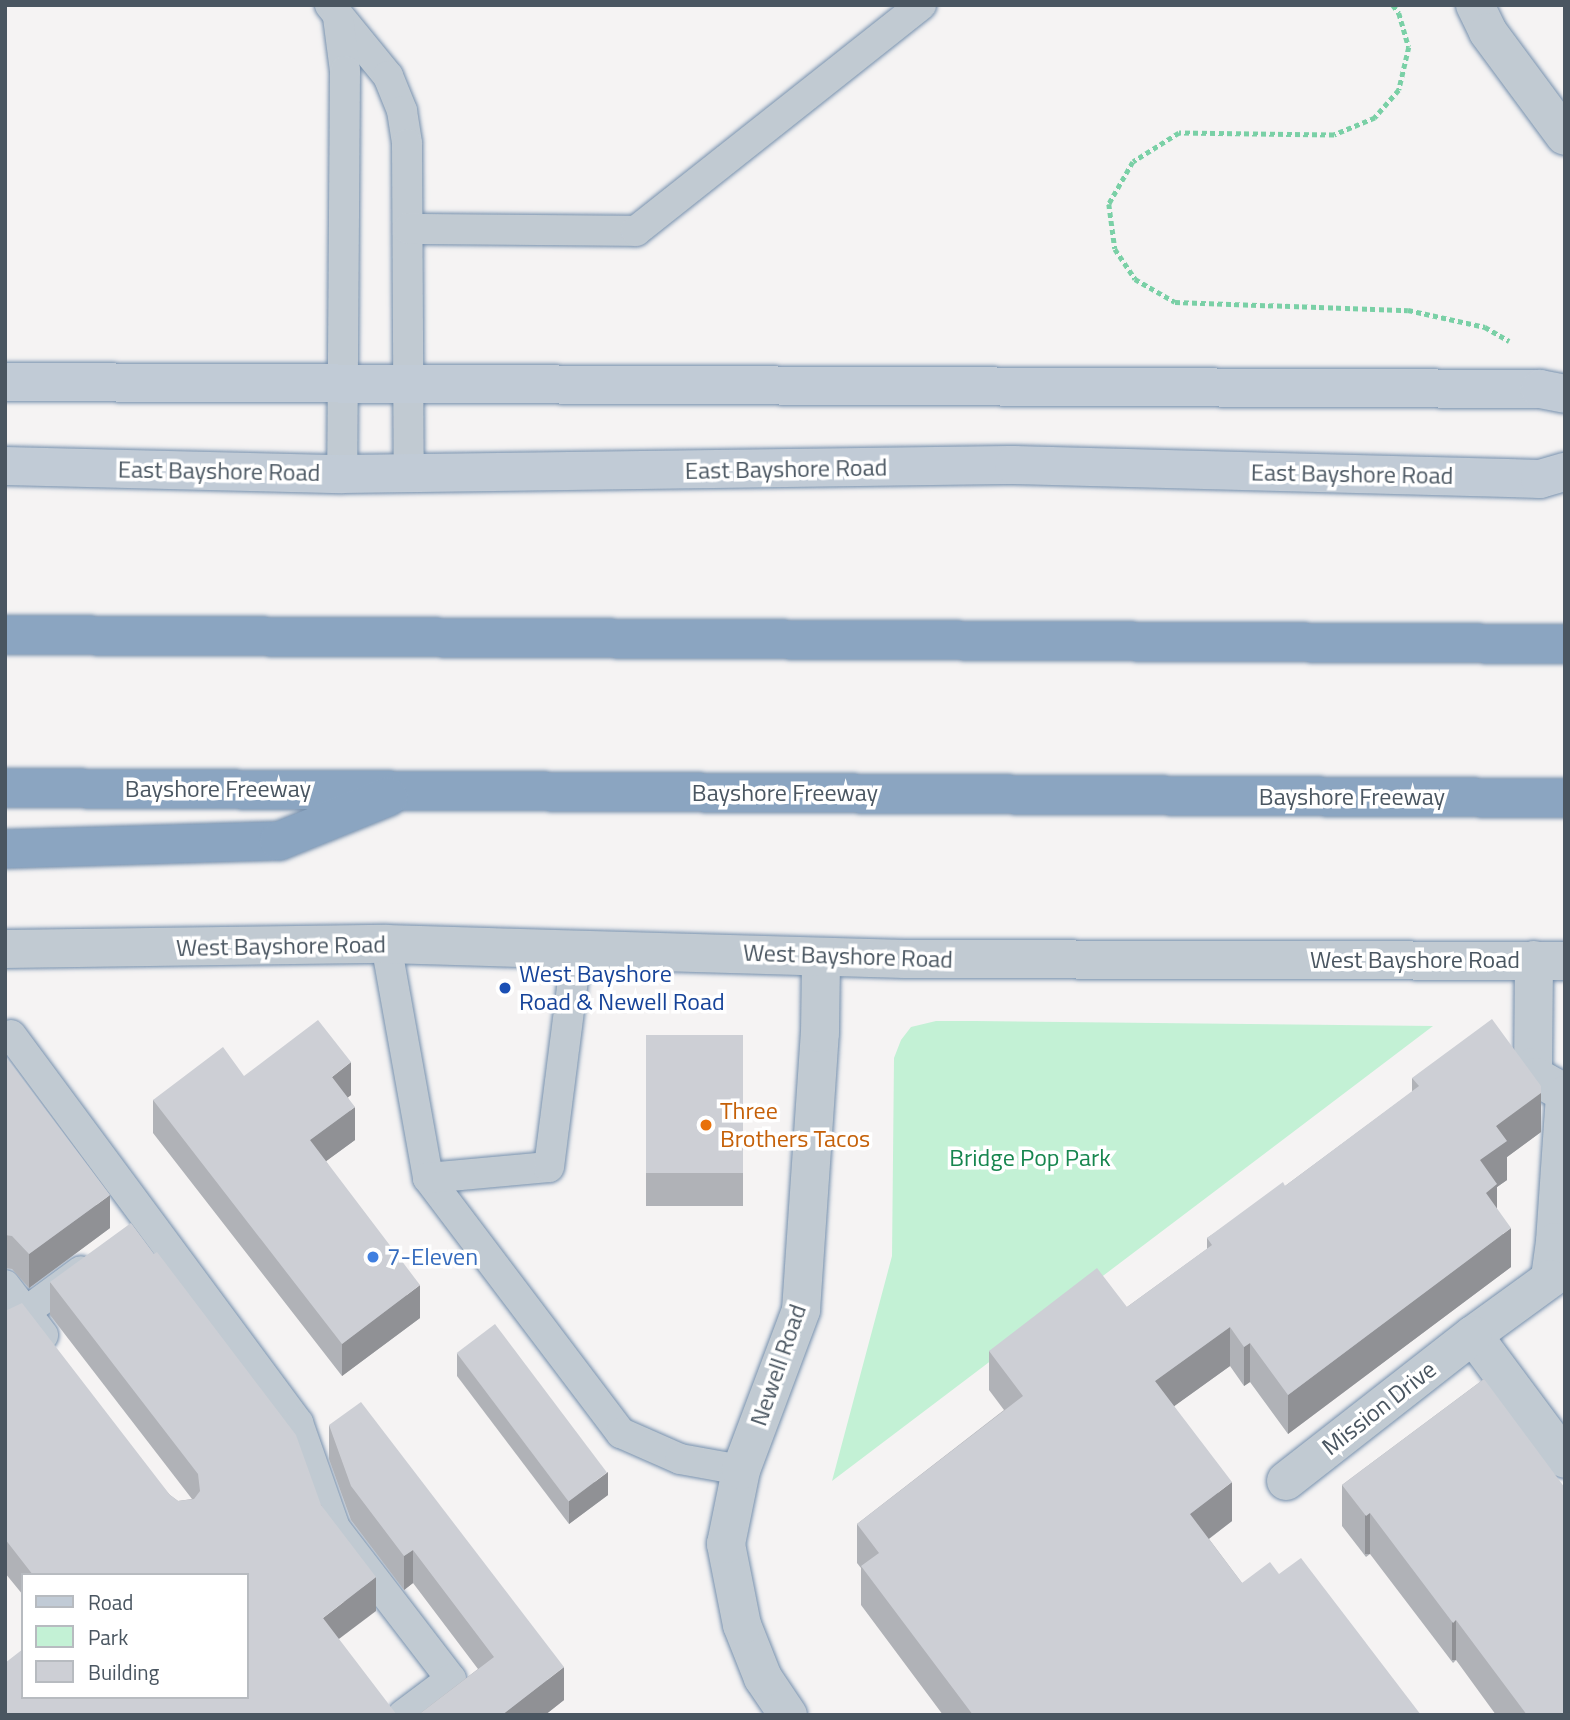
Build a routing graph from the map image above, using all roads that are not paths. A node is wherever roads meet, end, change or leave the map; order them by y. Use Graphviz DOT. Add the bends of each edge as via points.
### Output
graph roads {
  1 [pos="921,5"];
  2 [pos="1475,5"];
  3 [pos="334,11"];
  4 [pos="1565,136"];
  5 [pos="408,229"];
  6 [pos="5,382"];
  7 [pos="343,384"];
  8 [pos="408,384"];
  9 [pos="1565,394"];
  10 [pos="5,466"];
  11 [pos="1565,472"];
  12 [pos="342,474"];
  13 [pos="409,474"];
  14 [pos="5,635"];
  15 [pos="1565,644"];
  16 [pos="5,788"];
  17 [pos="402,790"];
  18 [pos="1565,798"];
  19 [pos="5,849"];
  20 [pos="386,944"];
  21 [pos="5,949"];
  22 [pos="577,949"];
  23 [pos="821,957"];
  24 [pos="1549,960"];
  25 [pos="10,1035"];
  26 [pos="1565,1094"];
  27 [pos="428,1178"];
  28 [pos="127,1238"];
  29 [pos="5,1285"];
  30 [pos="16,1320"];
  31 [pos="1473,1335"];
  32 [pos="59,1355"];
  33 [pos="1565,1459"];
  34 [pos="741,1470"];
  35 [pos="1286,1481"];
  36 [pos="404,1715"];
  37 [pos="789,1715"];
  1 -- 5 [label="lane" via="636,231"];
  2 -- 4 [label="street" via="1488,32"];
  3 -- 5 [label="lane" via="388,76 402,111"];
  3 -- 7 [label="lane" via="345,71"];
  5 -- 8 [label="lane"];
  6 -- 7 [label="main road"];
  7 -- 8 [label="main road"];
  7 -- 12 [label="lane"];
  8 -- 9 [label="main road" via="1540,389"];
  8 -- 13 [label="lane"];
  10 -- 12 [label="main road, East Bayshore Road"];
  11 -- 13 [label="main road, East Bayshore Road" via="1540,479 1014,465"];
  12 -- 13 [label="main road, East Bayshore Road"];
  14 -- 15 [label="highway"];
  16 -- 17 [label="highway, Bayshore Freeway"];
  17 -- 18 [label="highway, Bayshore Freeway"];
  17 -- 19 [label="highway" via="279,841"];
  20 -- 21 [label="street, West Bayshore Road"];
  20 -- 22 [label="street, West Bayshore Road"];
  20 -- 27 [label="lane"];
  22 -- 23 [label="street, West Bayshore Road"];
  22 -- 27 [label="lane" via="549,1167"];
  23 -- 24 [label="street, West Bayshore Road"];
  23 -- 34 [label="street, Newell Road" via="801,1310"];
  24 -- 26 [label="street, Mission Drive" via="1533,1067 1536,1077"];
  25 -- 28 [label="lane"];
  26 -- 31 [label="street, Mission Drive" via="1556,1242 1549,1279"];
  27 -- 34 [label="lane" via="621,1433 680,1459"];
  28 -- 30 [label="lane"];
  28 -- 36 [label="lane" via="298,1423 335,1528 450,1679"];
  29 -- 30 [label="lane"];
  30 -- 32 [label="lane"];
  31 -- 33 [label="street"];
  31 -- 35 [label="street, Mission Drive"];
  34 -- 37 [label="street, Newell Road" via="726,1544 733,1582 742,1625 763,1678"];
}
